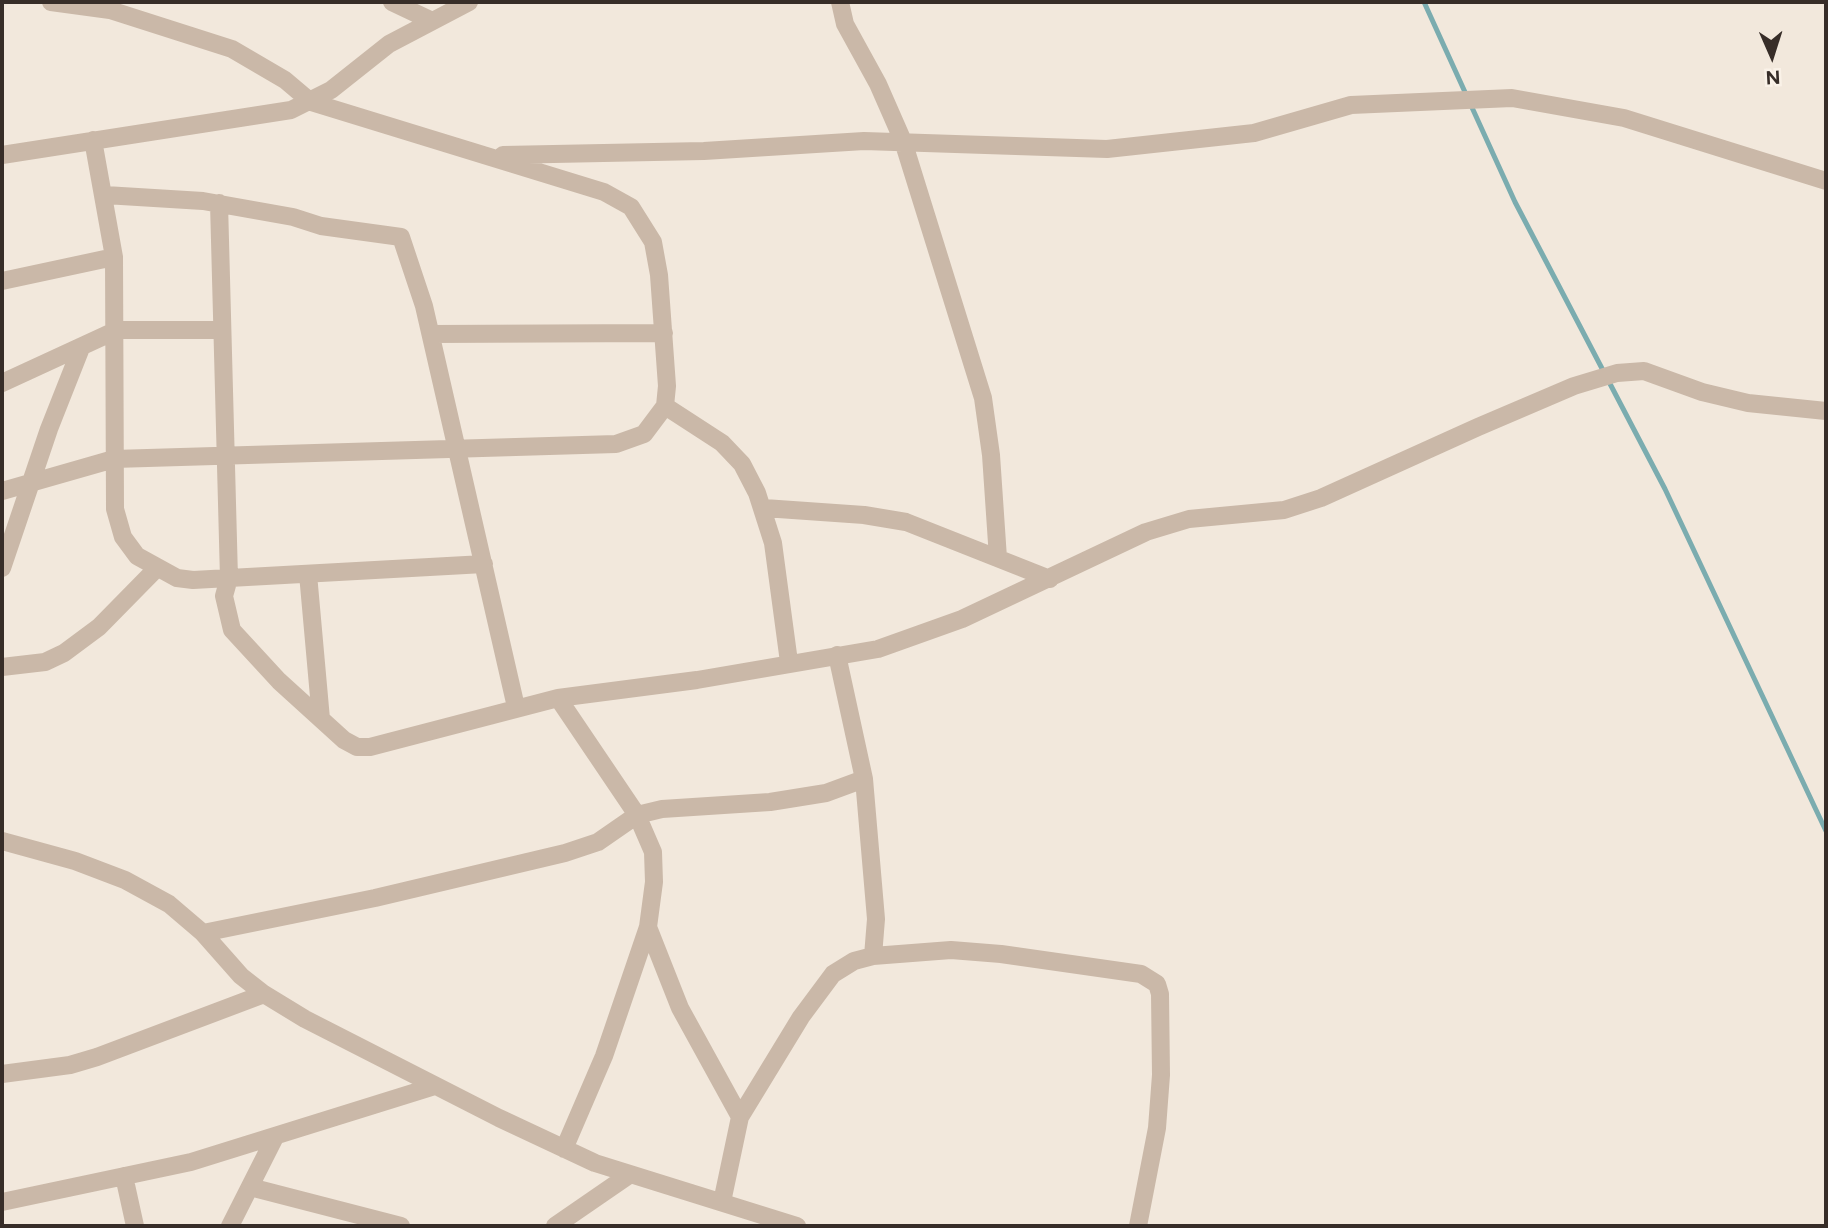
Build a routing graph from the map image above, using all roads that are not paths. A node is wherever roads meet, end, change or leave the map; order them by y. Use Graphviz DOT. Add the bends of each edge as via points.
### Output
graph roads {
  1 [pos="51,2"];
  2 [pos="469,2"];
  3 [pos="840,2"];
  4 [pos="74,4"];
  5 [pos="401,4"];
  6 [pos="430,20"];
  7 [pos="311,102"];
  8 [pos="93,141"];
  9 [pos="903,141"];
  10 [pos="2,155"];
  11 [pos="485,155"];
  12 [pos="1826,181"];
  13 [pos="105,195"];
  14 [pos="219,203"];
  15 [pos="114,257"];
  16 [pos="2,281"];
  17 [pos="117,330"];
  18 [pos="222,330"];
  19 [pos="664,333"];
  20 [pos="431,334"];
  21 [pos="81,348"];
  22 [pos="2,383"];
  23 [pos="665,407"];
  24 [pos="1826,411"];
  25 [pos="456,449"];
  26 [pos="226,455"];
  27 [pos="114,459"];
  28 [pos="30,484"];
  29 [pos="2,491"];
  30 [pos="764,508"];
  31 [pos="998,558"];
  32 [pos="484,564"];
  33 [pos="2,568"];
  34 [pos="156,569"];
  35 [pos="308,574"];
  36 [pos="229,578"];
  37 [pos="1050,579"];
  38 [pos="837,655"];
  39 [pos="789,662"];
  40 [pos="2,667"];
  41 [pos="558,698"];
  42 [pos="516,707"];
  43 [pos="321,719"];
  44 [pos="864,779"];
  45 [pos="637,815"];
  46 [pos="2,841"];
  47 [pos="648,928"];
  48 [pos="203,933"];
  49 [pos="873,956"];
  50 [pos="264,994"];
  51 [pos="2,1074"];
  52 [pos="435,1086"];
  53 [pos="740,1117"];
  54 [pos="275,1137"];
  55 [pos="564,1149"];
  56 [pos="629,1175"];
  57 [pos="124,1176"];
  58 [pos="250,1187"];
  59 [pos="2,1202"];
  60 [pos="722,1202"];
  61 [pos="377,1223"];
  62 [pos="135,1226"];
  63 [pos="230,1226"];
  64 [pos="401,1226"];
  65 [pos="555,1226"];
  66 [pos="797,1226"];
  67 [pos="1138,1226"];
  1 -- 4 [label="street"];
  2 -- 6 [label="street"];
  3 -- 9 [label="street" via="845,24"];
  4 -- 7 [label="street" via="139,18 232,49 285,80"];
  5 -- 6 [label="street"];
  6 -- 7 [label="street"];
  7 -- 8 [label="street" via="266,115"];
  7 -- 11 [label="street"];
  8 -- 10 [label="street"];
  8 -- 13 [label="street"];
  9 -- 11 [label="street"];
  9 -- 12 [label="street" via="1107,149 1254,134 1351,106 1512,98 1624,118"];
  9 -- 31 [label="street" via="983,398"];
  11 -- 19 [label="street" via="604,192 631,207 653,242"];
  13 -- 14 [label="street"];
  13 -- 15 [label="street"];
  14 -- 18 [label="street"];
  14 -- 20 [label="street" via="321,226 401,237"];
  15 -- 16 [label="street"];
  15 -- 17 [label="street"];
  17 -- 18 [label="street"];
  17 -- 21 [label="street"];
  17 -- 27 [label="street"];
  18 -- 26 [label="street"];
  19 -- 20 [label="street"];
  19 -- 23 [label="street"];
  20 -- 25 [label="street"];
  21 -- 22 [label="street"];
  21 -- 28 [label="street"];
  23 -- 25 [label="street" via="644,434 615,444"];
  23 -- 30 [label="street" via="722,443 742,464"];
  24 -- 37 [label="street" via="1748,403 1644,371 1617,373 1574,386 1321,498 1284,510 1178,522 1146,532"];
  25 -- 26 [label="street"];
  25 -- 32 [label="street"];
  26 -- 27 [label="street"];
  26 -- 36 [label="street"];
  27 -- 28 [label="street"];
  27 -- 34 [label="street" via="115,509 123,537 137,556"];
  28 -- 29 [label="street"];
  28 -- 33 [label="street"];
  30 -- 31 [label="street" via="906,522"];
  30 -- 39 [label="street" via="783,601"];
  31 -- 37 [label="street"];
  32 -- 35 [label="street"];
  32 -- 42 [label="street"];
  34 -- 36 [label="street" via="193,580"];
  34 -- 40 [label="street" via="99,627 64,653 45,662"];
  35 -- 36 [label="street"];
  35 -- 43 [label="street"];
  36 -- 43 [label="street" via="224,596 232,630"];
  37 -- 38 [label="street" via="962,619 878,649"];
  38 -- 39 [label="street"];
  38 -- 44 [label="street"];
  39 -- 41 [label="street" via="697,680"];
  41 -- 42 [label="street"];
  41 -- 45 [label="street"];
  42 -- 43 [label="street" via="370,747 344,740"];
  44 -- 45 [label="street" via="770,802 662,808"];
  44 -- 49 [label="street" via="876,919"];
  45 -- 47 [label="street" via="655,866"];
  45 -- 48 [label="street" via="598,842 565,853"];
  46 -- 48 [label="street" via="125,880 169,904"];
  47 -- 53 [label="street" via="680,1008"];
  47 -- 55 [label="street" via="604,1056"];
  48 -- 50 [label="street" via="241,976"];
  49 -- 53 [label="street" via="833,974"];
  49 -- 67 [label="street" via="951,950 1001,954 1140,974 1157,984 1158,1115"];
  50 -- 51 [label="street" via="70,1065"];
  50 -- 52 [label="street"];
  52 -- 54 [label="street"];
  52 -- 55 [label="street"];
  53 -- 60 [label="street"];
  54 -- 57 [label="street"];
  54 -- 58 [label="street"];
  55 -- 56 [label="street"];
  56 -- 60 [label="street"];
  56 -- 65 [label="street"];
  57 -- 59 [label="street"];
  57 -- 62 [label="street"];
  58 -- 61 [label="street"];
  58 -- 63 [label="street"];
  60 -- 66 [label="street"];
  61 -- 64 [label="street"];
}
